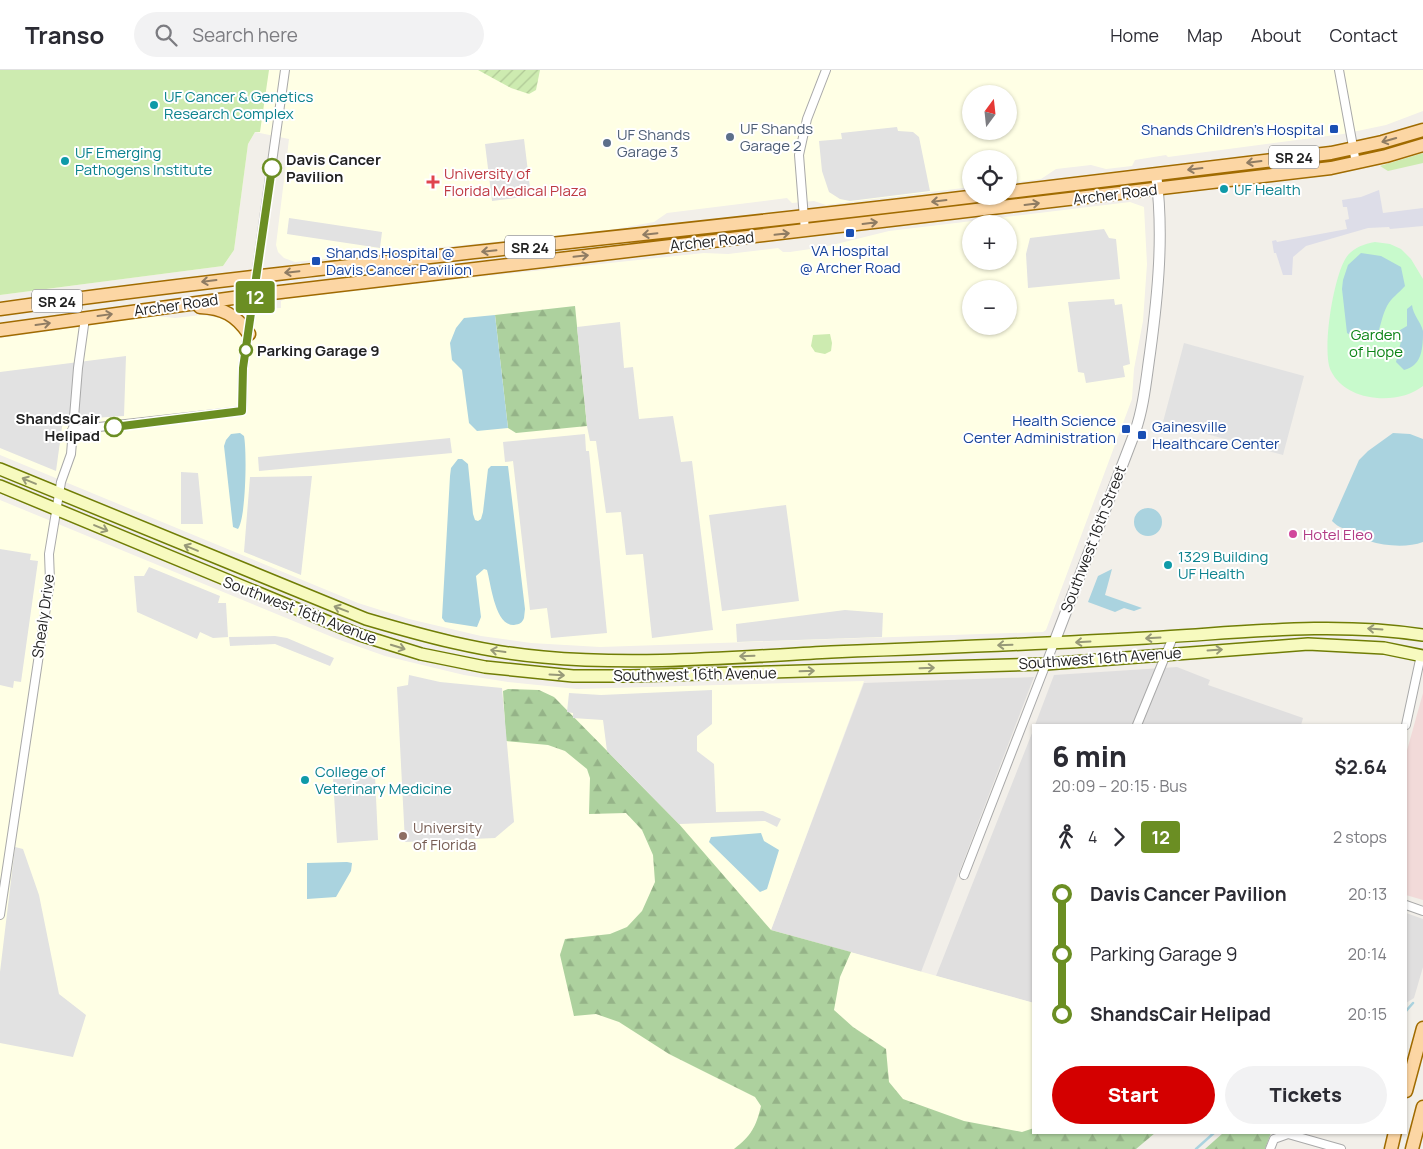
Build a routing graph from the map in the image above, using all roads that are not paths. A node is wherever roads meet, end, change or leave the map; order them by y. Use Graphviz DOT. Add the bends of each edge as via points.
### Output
graph roads {
  1 [pos="284,70"];
  2 [pos="826,70"];
  3 [pos="1339,70"];
  4 [pos="1423,130"];
  5 [pos="1423,145"];
  6 [pos="1354,149"];
  7 [pos="1356,164"];
  8 [pos="1156,174"];
  9 [pos="1158,188"];
  10 [pos="1017,191"];
  11 [pos="962,198"];
  12 [pos="803,218"];
  13 [pos="804,231"];
  14 [pos="258,276"];
  15 [pos="255,295"];
  16 [pos="175,306"];
  17 [pos="0,309"];
  18 [pos="85,318"];
  19 [pos="0,330"];
  20 [pos="249,334"];
  21 [pos="72,430"];
  22 [pos="0,468"];
  23 [pos="0,486"];
  24 [pos="59,493"];
  25 [pos="56,509"];
  26 [pos="1423,635"];
  27 [pos="1173,637"];
  28 [pos="1054,643"];
  29 [pos="1166,654"];
  30 [pos="1422,656"];
  31 [pos="1046,664"];
  32 [pos="1137,724"];
  33 [pos="1406,724"];
  34 [pos="964,875"];
  35 [pos="1407,905"];
  36 [pos="1423,911"];
  37 [pos="0,915"];
  38 [pos="1423,1028"];
  39 [pos="1407,1087"];
  40 [pos="1423,1108"];
  41 [pos="1395,1134"];
  42 [pos="1270,1149"];
  43 [pos="1341,1149"];
  44 [pos="1391,1149"];
  45 [pos="1412,1149"];
  1 -- 14 [label="street"];
  2 -- 12 [label="street" via="801,141 799,169"];
  3 -- 6 [label="street"];
  4 -- 6 [label="main road, Archer Road / SR 24, one-way"];
  5 -- 7 [label="main road, Archer Road / SR 24"];
  6 -- 7 [label="street"];
  6 -- 8 [label="main road, Archer Road / SR 24, one-way"];
  7 -- 9 [label="main road, Archer Road / SR 24"];
  8 -- 9 [label="street, Southwest 16th Street"];
  8 -- 10 [label="main road, Archer Road / SR 24"];
  13 -- 9 [label="main road, Archer Road / SR 24, one-way"];
  9 -- 28 [label="street, Southwest 16th Street" via="1158,291 1144,401"];
  11 -- 12 [label="main road, Archer Road / SR 24, one-way"];
  12 -- 13 [label="street"];
  12 -- 14 [label="main road, Archer Road / SR 24, one-way"];
  15 -- 13 [label="main road, Archer Road / SR 24, one-way"];
  14 -- 15 [label="street"];
  14 -- 17 [label="main road, Archer Road / SR 24, one-way"];
  15 -- 16 [label="main road, Archer Road / SR 24"];
  15 -- 20 [label="street"];
  18 -- 16 [label="main road, Archer Road / SR 24, one-way"];
  16 -- 20 [label="main road" via="224,310 240,321"];
  19 -- 18 [label="main road, Archer Road / SR 24, one-way"];
  18 -- 21 [label="street, Shealy Drive"];
  20 -- 21 [label="street" via="243,368 242,411"];
  21 -- 24 [label="street, Shealy Drive" via="69,461"];
  24 -- 22 [label="main road, Southwest 16th Avenue, one-way"];
  23 -- 25 [label="main road, Southwest 16th Avenue"];
  24 -- 25 [label="street, Shealy Drive"];
  28 -- 24 [label="main road, Southwest 16th Avenue, one-way" via="633,660 550,658 489,650 366,619"];
  25 -- 31 [label="main road, Southwest 16th Avenue, one-way" via="360,635 421,654 485,667 547,674 631,676"];
  25 -- 37 [label="street, Shealy Drive" via="49,554 50,581"];
  26 -- 27 [label="main road, Southwest 16th Avenue, one-way" via="1363,628 1310,628"];
  27 -- 28 [label="main road, Southwest 16th Avenue, one-way"];
  27 -- 29 [label="street"];
  28 -- 31 [label="street, Southwest 16th Street"];
  29 -- 30 [label="main road, Southwest 16th Avenue, one-way" via="1308,644 1384,648"];
  29 -- 31 [label="main road, Southwest 16th Avenue"];
  29 -- 32 [label="street"];
  30 -- 33 [label="street"];
  31 -- 34 [label="street, Southwest 16th Street"];
  35 -- 36 [label="street"];
  38 -- 39 [label="main road"];
  40 -- 45 [label="main road"];
  41 -- 44 [label="main road"];
  42 -- 43 [label="street" via="1274,1139 1288,1134"];
}
